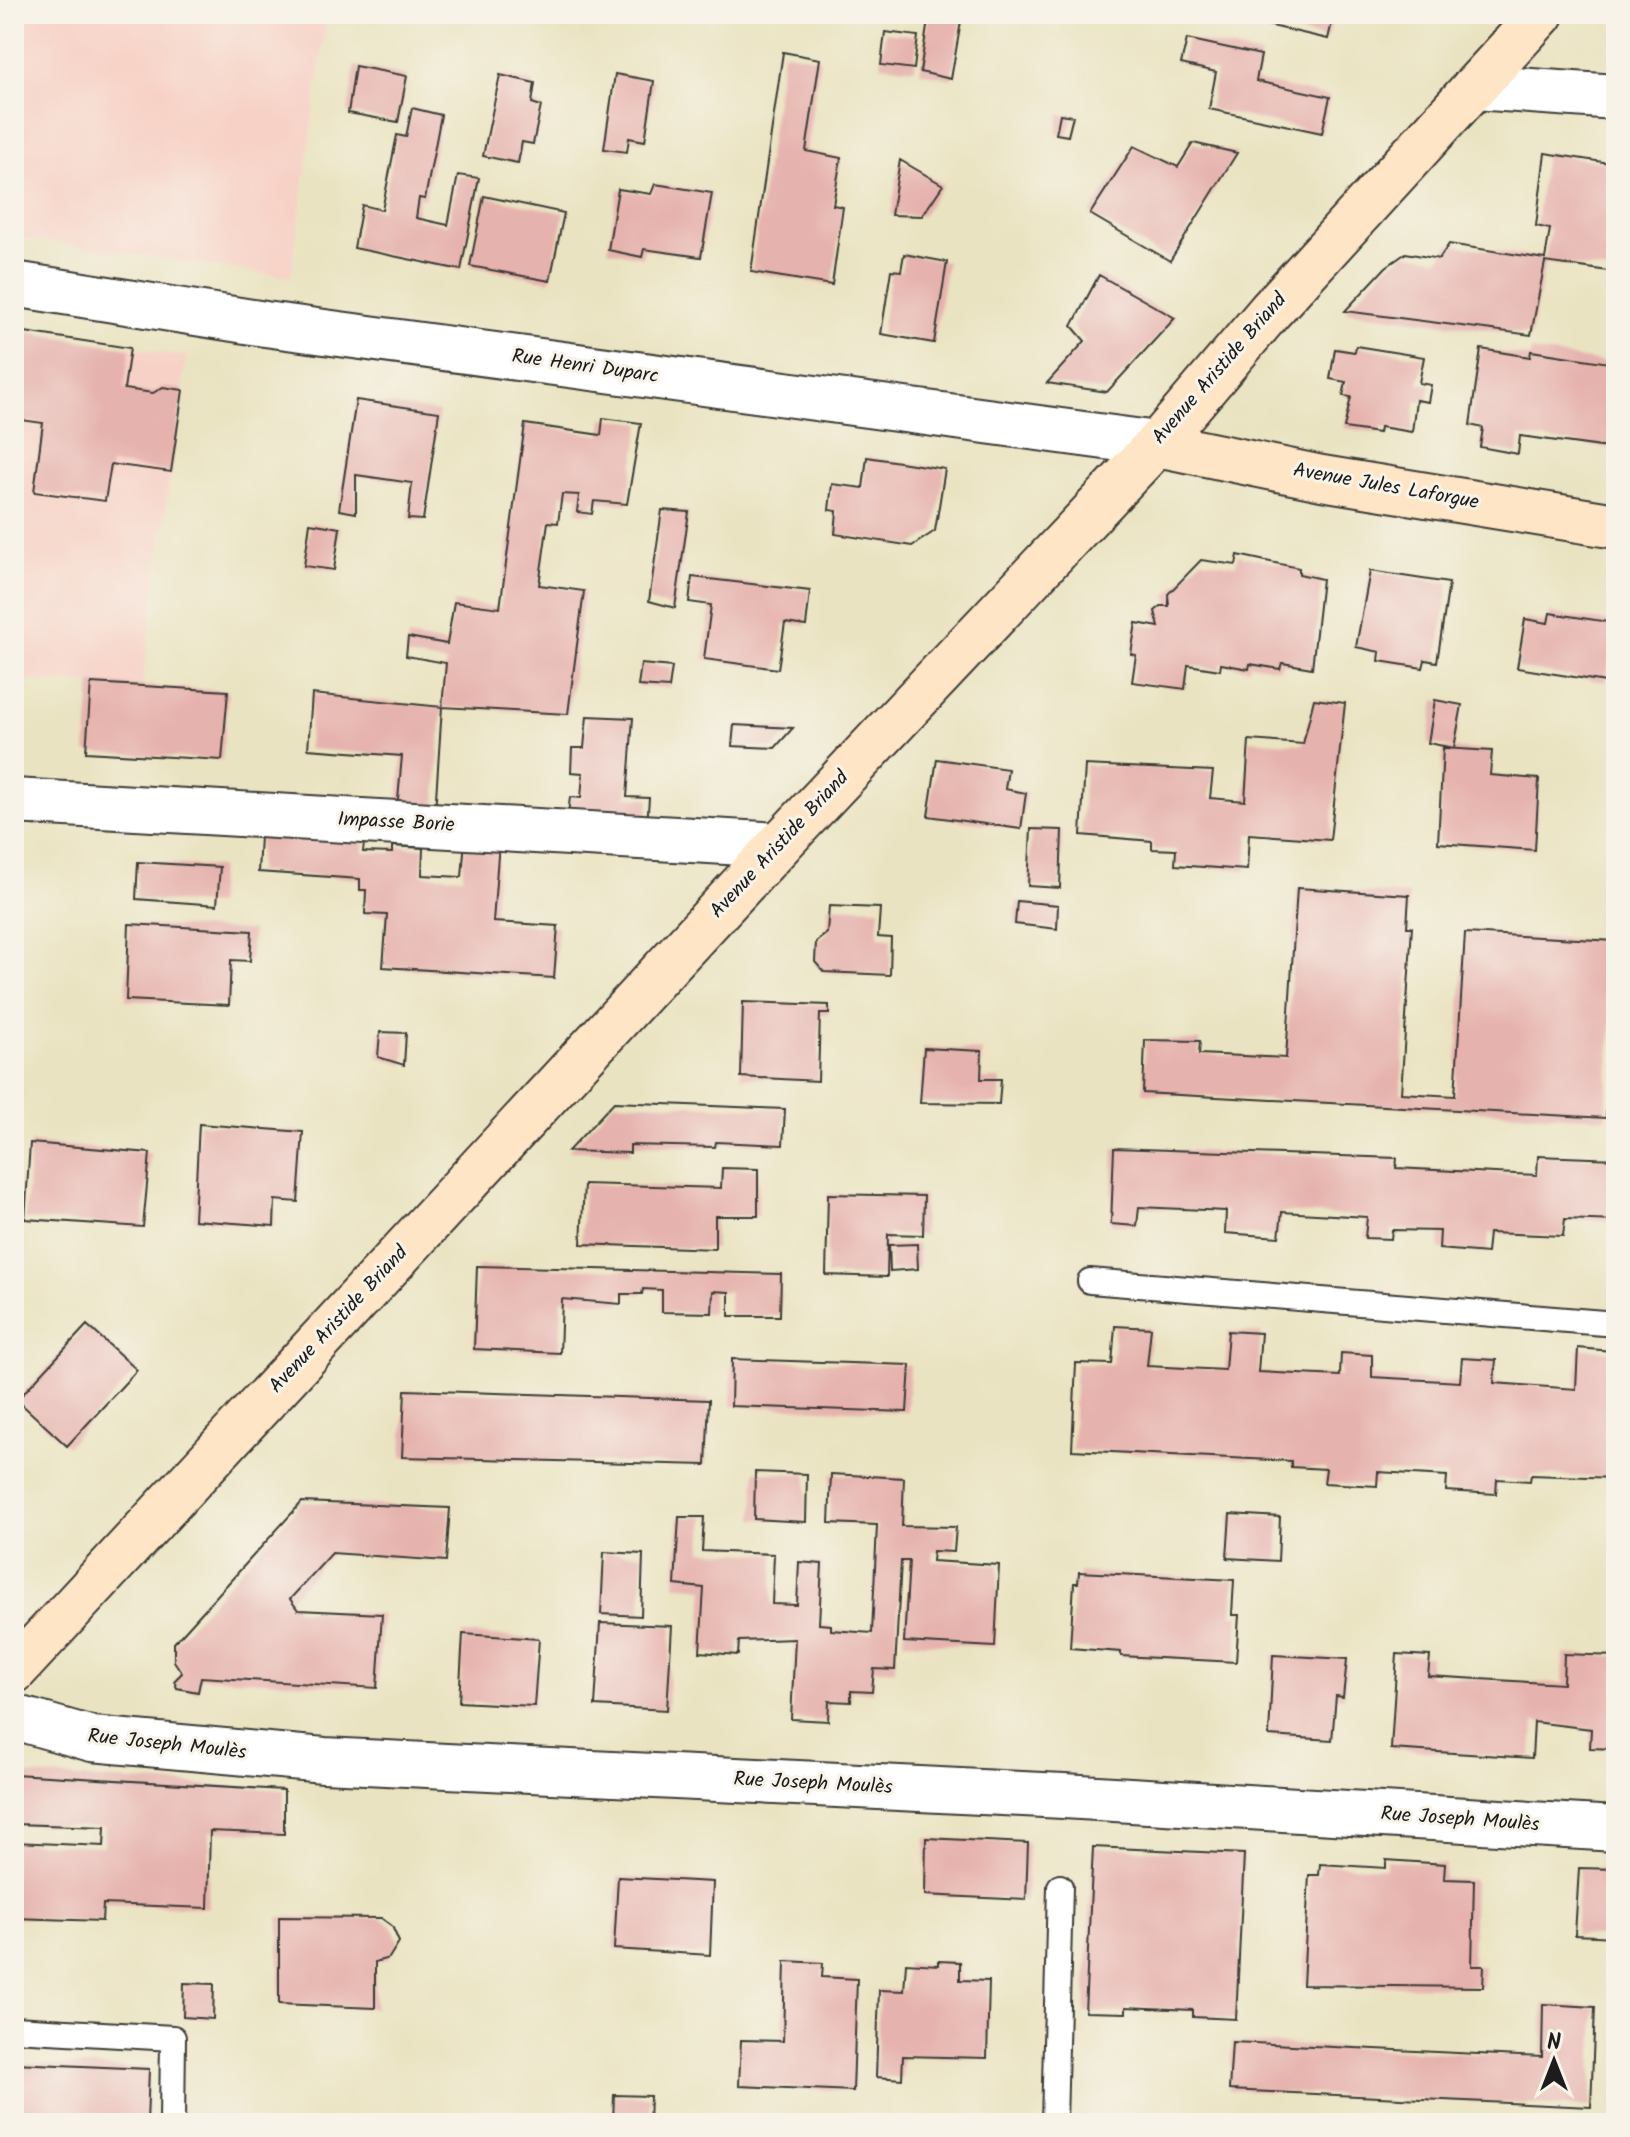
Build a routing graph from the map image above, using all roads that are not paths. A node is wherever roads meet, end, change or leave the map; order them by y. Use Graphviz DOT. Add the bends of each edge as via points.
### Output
graph roads {
  1 [pos="1541,14"];
  2 [pos="1474,87"];
  3 [pos="1616,97"];
  4 [pos="14,284"];
  5 [pos="1157,444"];
  6 [pos="1616,526"];
  7 [pos="14,801"];
  8 [pos="779,845"];
  9 [pos="1090,1281"];
  10 [pos="1616,1324"];
  11 [pos="14,1671"];
  12 [pos="14,1717"];
  13 [pos="1616,1829"];
  14 [pos="1060,1887"];
  15 [pos="14,2029"];
  16 [pos="172,2123"];
  17 [pos="1054,2123"];
  1 -- 2 [label="main road, Avenue Aristide Briand"];
  2 -- 3 [label="street"];
  2 -- 5 [label="main road, Avenue Aristide Briand"];
  4 -- 5 [label="street, Rue Henri Duparc" via="265,324"];
  5 -- 6 [label="main road, Avenue Jules Laforgue" via="1322,478"];
  5 -- 8 [label="main road, Avenue Aristide Briand"];
  7 -- 8 [label="street, Impasse Borie"];
  8 -- 11 [label="main road, Avenue Aristide Briand"];
  9 -- 10 [label="lane"];
  12 -- 13 [label="street, Rue Joseph Moulès" via="92,1739 324,1760"];
  14 -- 17 [label="lane"];
  15 -- 16 [label="lane" via="173,2038"];
}
